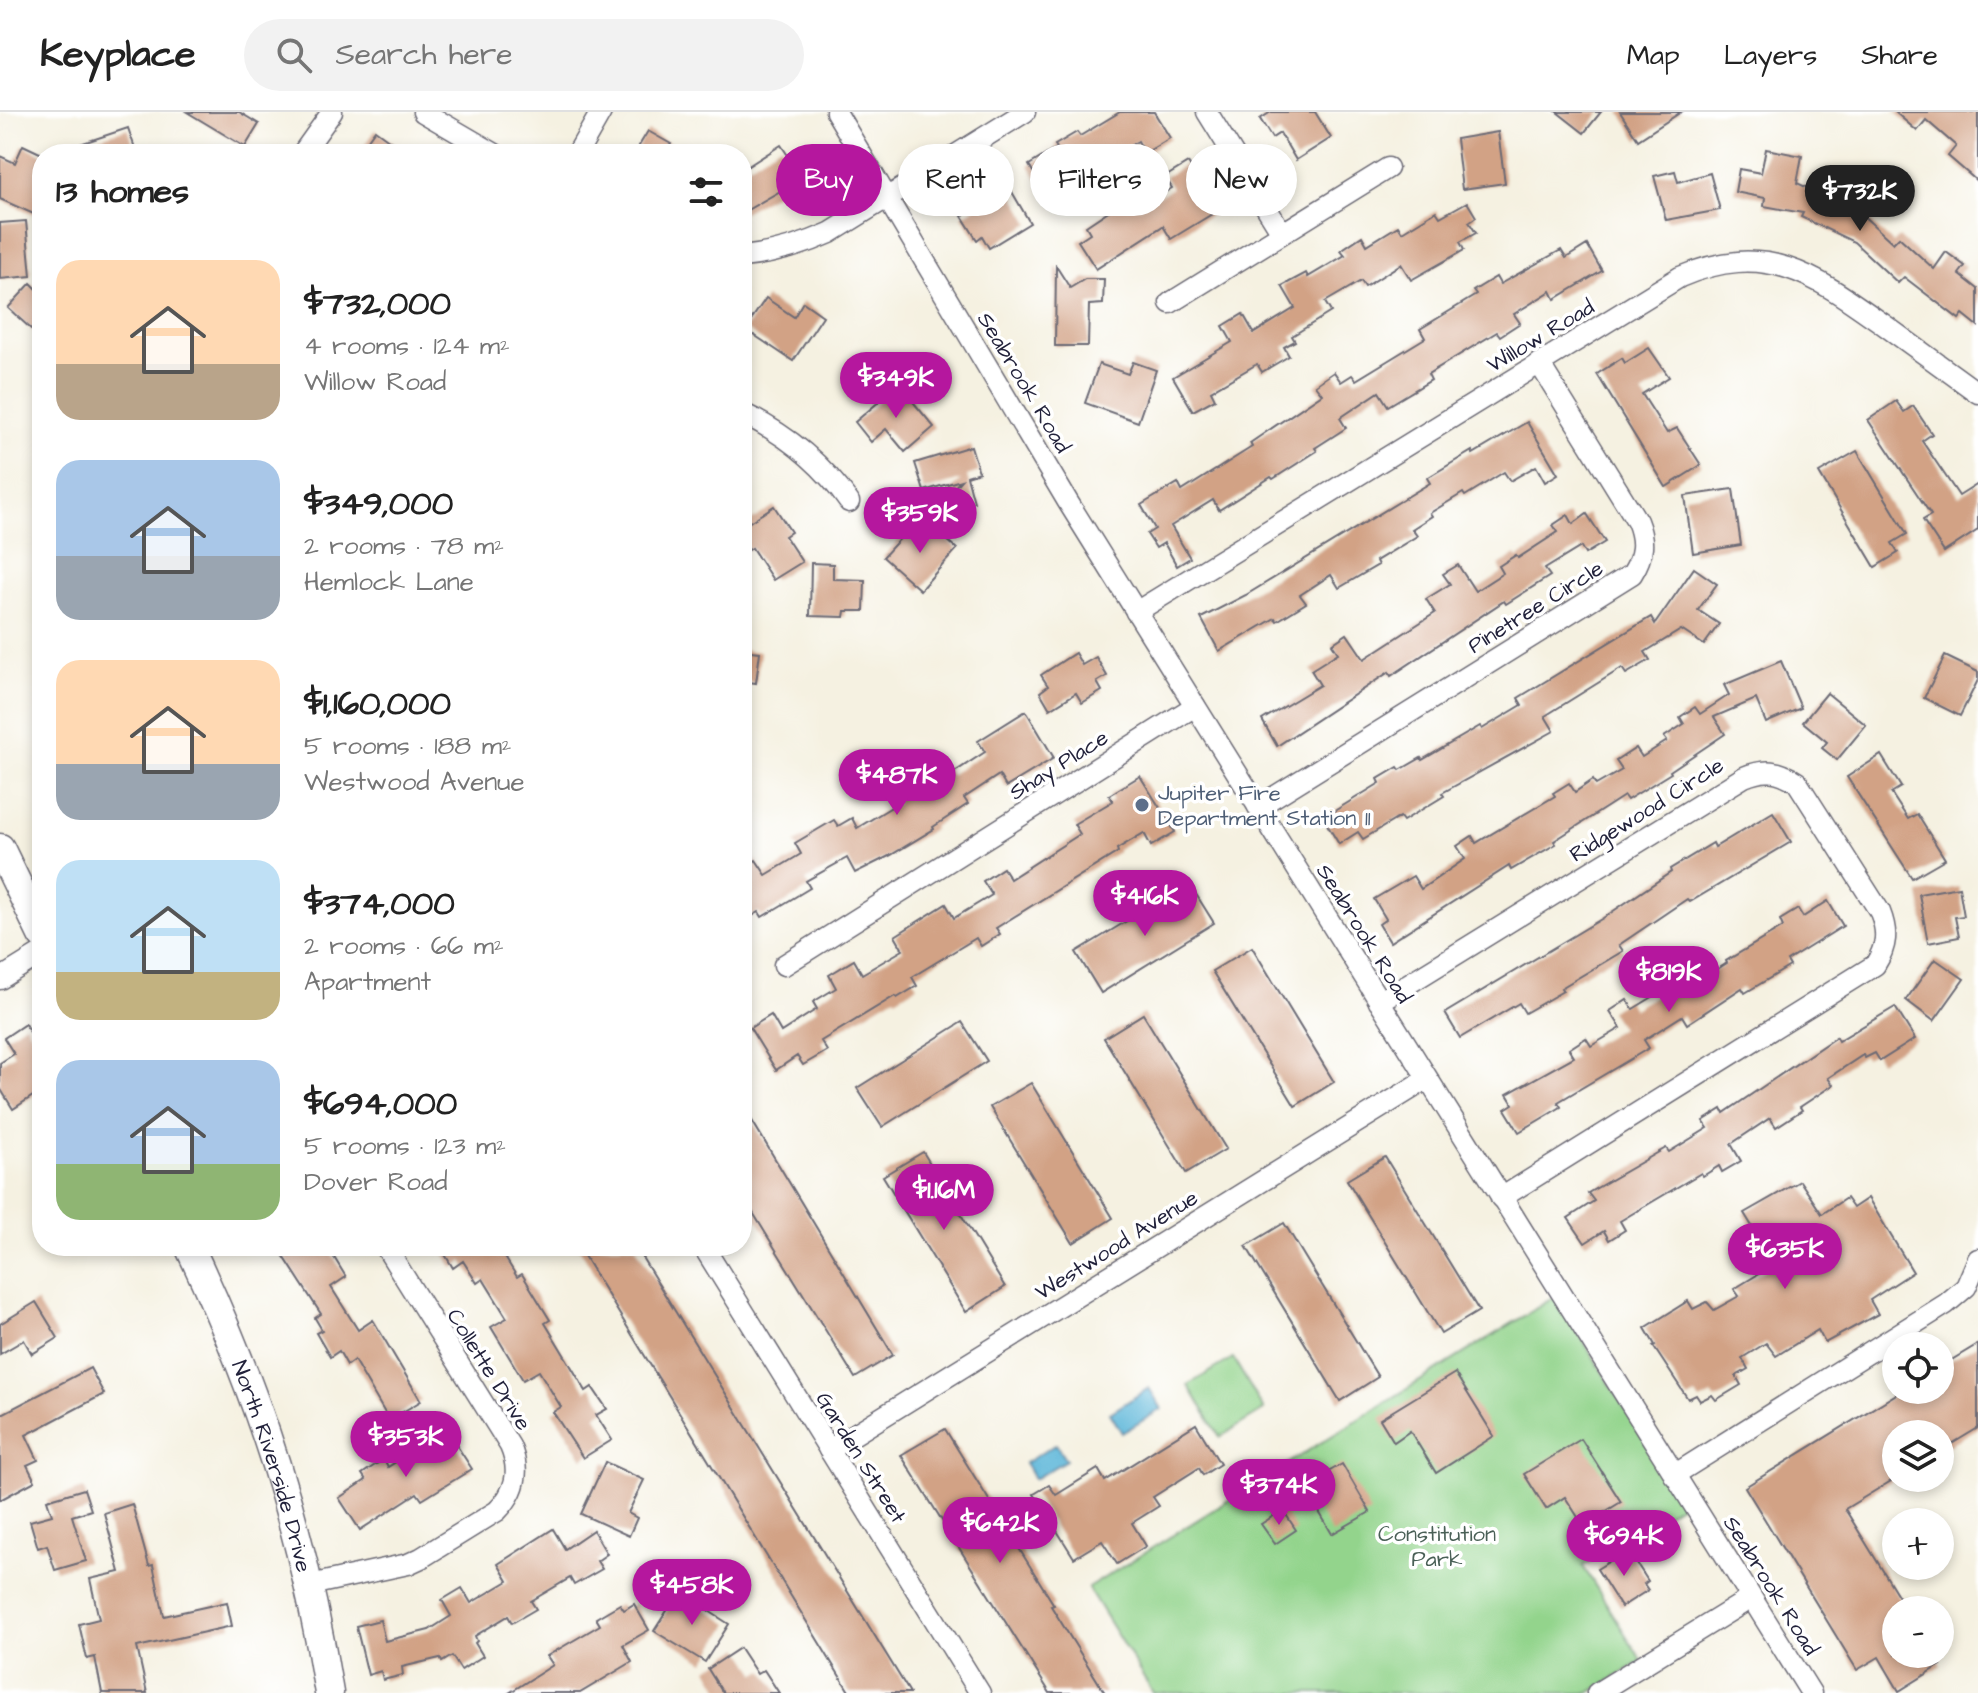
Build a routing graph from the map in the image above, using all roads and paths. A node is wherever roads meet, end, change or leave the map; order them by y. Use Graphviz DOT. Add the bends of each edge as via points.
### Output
graph roads {
  1 [pos="332,112"];
  2 [pos="423,112"];
  3 [pos="601,112"];
  4 [pos="836,112"];
  5 [pos="1025,112"];
  6 [pos="1207,112"];
  7 [pos="309,144"];
  8 [pos="478,144"];
  9 [pos="583,144"];
  10 [pos="1388,168"];
  11 [pos="889,197"];
  12 [pos="1282,233"];
  13 [pos="752,256"];
  14 [pos="1170,303"];
  15 [pos="1539,363"];
  16 [pos="1978,393"];
  17 [pos="752,418"];
  18 [pos="849,502"];
  19 [pos="1136,612"];
  20 [pos="1195,706"];
  21 [pos="1258,807"];
  22 [pos="0,848"];
  23 [pos="32,914"];
  24 [pos="32,959"];
  25 [pos="784,965"];
  26 [pos="0,979"];
  27 [pos="1379,1002"];
  28 [pos="1427,1079"];
  29 [pos="1501,1198"];
  30 [pos="193,1256"];
  31 [pos="391,1256"];
  32 [pos="709,1256"];
  33 [pos="1978,1259"];
  34 [pos="829,1450"];
  35 [pos="1674,1475"];
  36 [pos="310,1585"];
  37 [pos="1751,1598"];
  38 [pos="329,1693"];
  39 [pos="980,1693"];
  40 [pos="1597,1693"];
  41 [pos="1811,1693"];
  1 -- 7 [label="street"];
  2 -- 8 [label="street"];
  3 -- 9 [label="street"];
  4 -- 11 [label="street, Seabrook Road"];
  5 -- 11 [label="street"];
  6 -- 12 [label="street"];
  10 -- 12 [label="street"];
  11 -- 13 [label="street" via="801,246"];
  11 -- 19 [label="street, Seabrook Road"];
  12 -- 14 [label="street"];
  15 -- 16 [label="street, Willow Road" via="1680,277 1719,264 1760,262 1822,281"];
  15 -- 19 [label="street, Willow Road"];
  15 -- 21 [label="street, Pinetree Circle" via="1637,521 1643,534 1640,562 1632,574"];
  17 -- 18 [label="street" via="795,443"];
  19 -- 20 [label="street, Seabrook Road"];
  20 -- 21 [label="street, Seabrook Road"];
  20 -- 25 [label="street, Shay Place"];
  21 -- 27 [label="street, Seabrook Road"];
  22 -- 23 [label="street"];
  24 -- 26 [label="street"];
  27 -- 28 [label="street, Seabrook Road"];
  27 -- 29 [label="street, Ridgewood Circle" via="1758,771 1785,774 1797,782 1880,912 1886,939 1875,965"];
  28 -- 29 [label="street, Seabrook Road"];
  28 -- 34 [label="street, Westwood Avenue"];
  29 -- 35 [label="street, Seabrook Road"];
  30 -- 36 [label="street, North Riverside Drive" via="250,1384"];
  31 -- 36 [label="street, Collette Drive" via="510,1446 517,1473 514,1487 497,1511 421,1558"];
  32 -- 34 [label="street, Garden Street"];
  33 -- 35 [label="street" via="1966,1287 1946,1304"];
  34 -- 39 [label="street, Garden Street"];
  35 -- 37 [label="street, Seabrook Road"];
  36 -- 38 [label="street, North Riverside Drive"];
  37 -- 40 [label="street"];
  37 -- 41 [label="street, Seabrook Road"];
}
